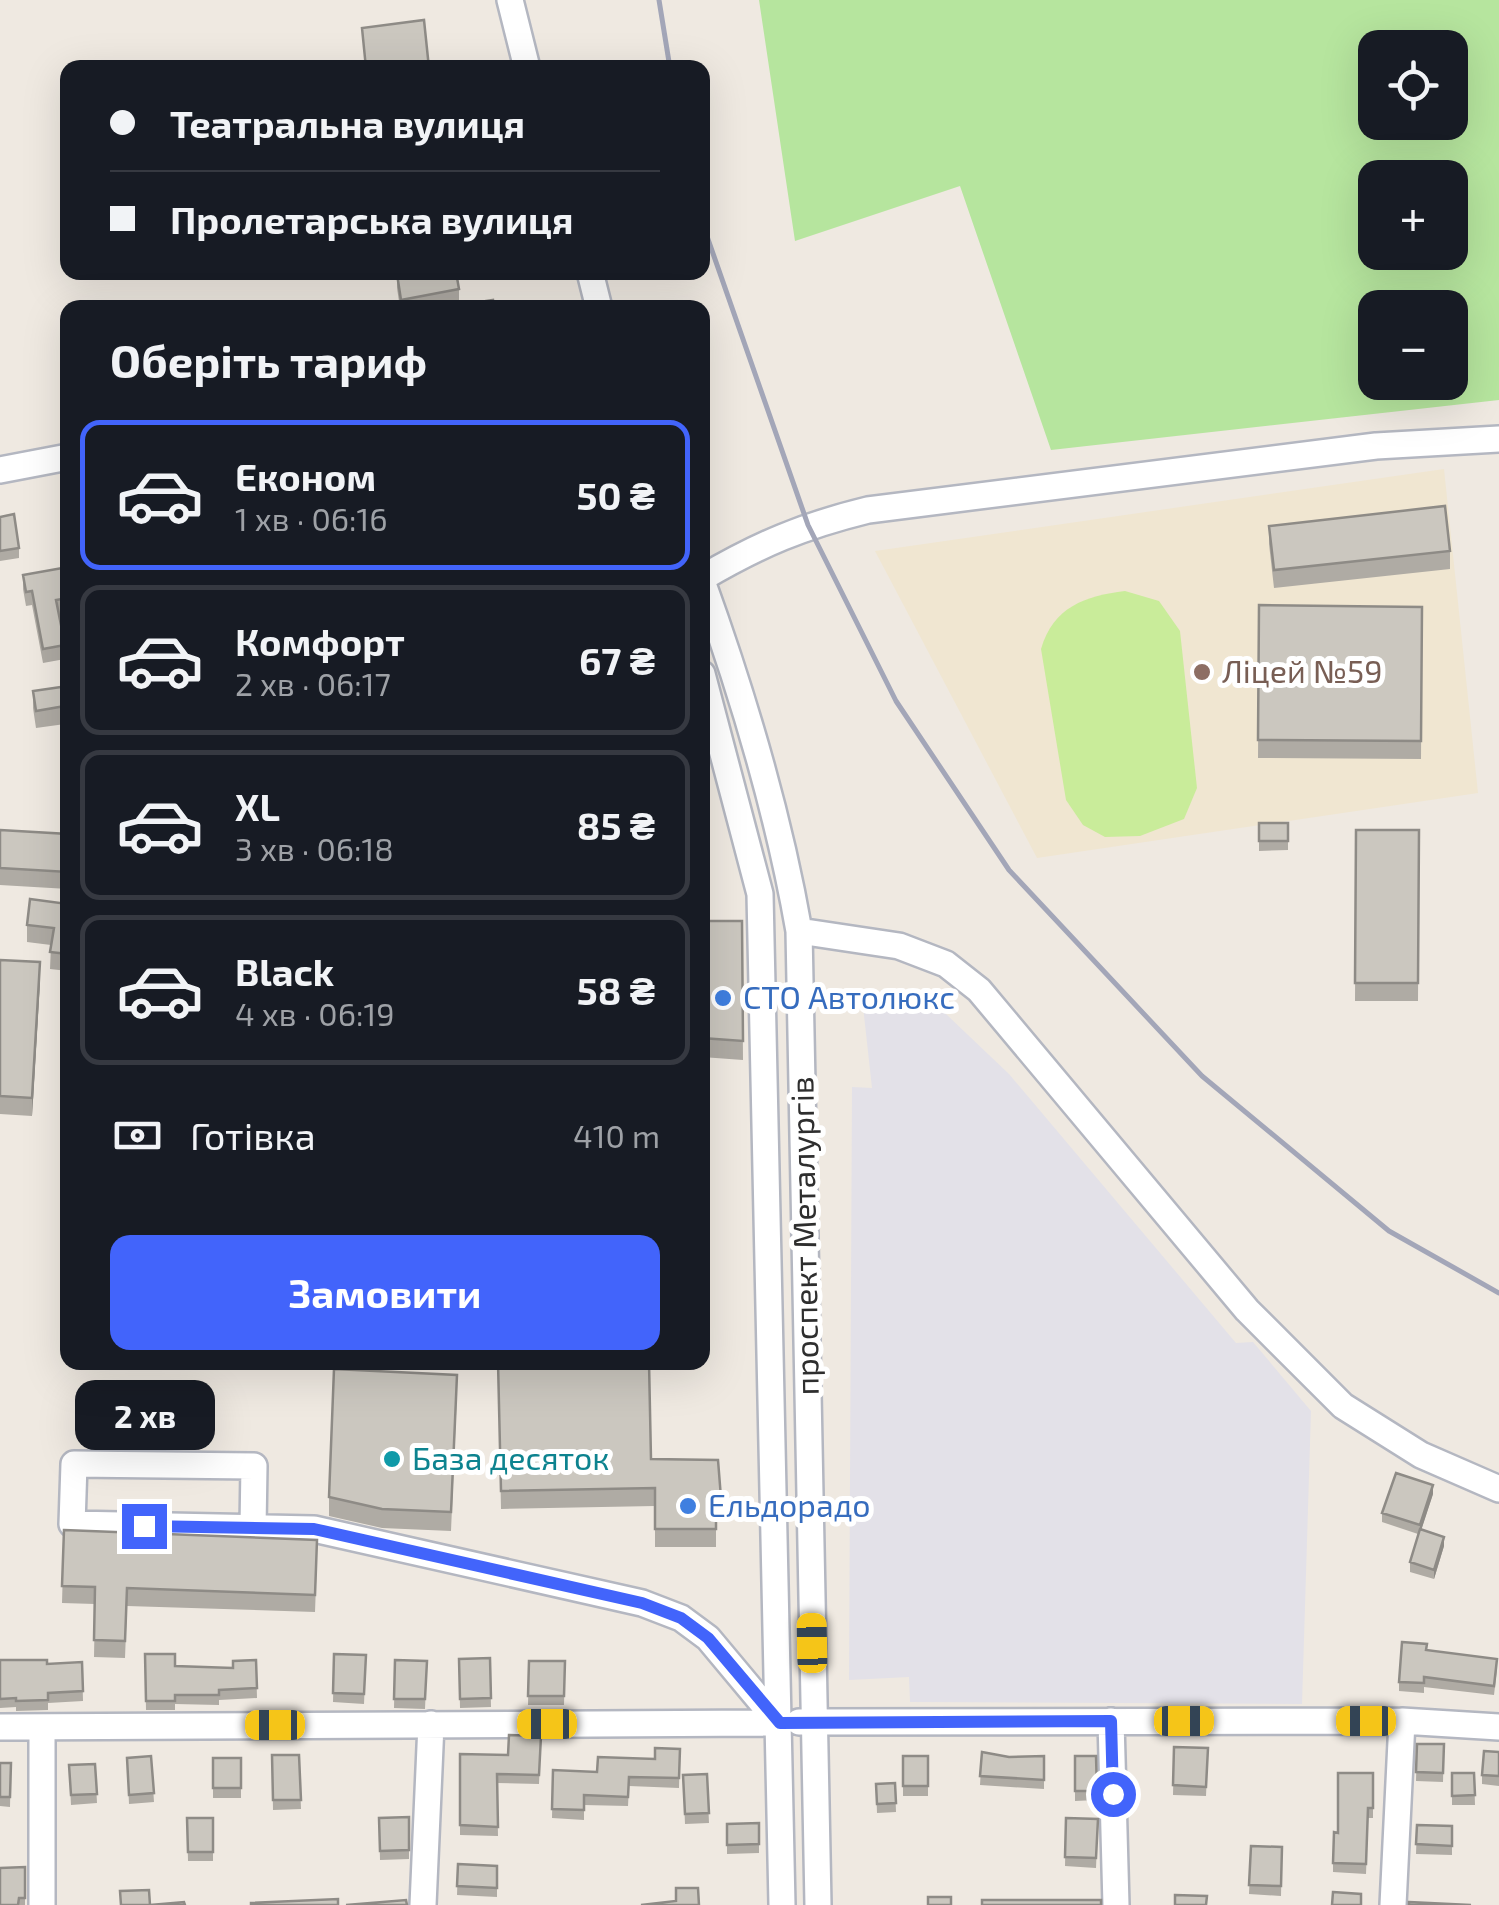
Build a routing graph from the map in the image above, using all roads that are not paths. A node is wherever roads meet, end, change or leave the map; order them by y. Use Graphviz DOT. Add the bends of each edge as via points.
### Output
graph roads {
  1 [pos="510,0"];
  2 [pos="525,60"];
  3 [pos="1499,439"];
  4 [pos="60,459"];
  5 [pos="0,470"];
  6 [pos="710,575"];
  7 [pos="710,603"];
  8 [pos="710,704"];
  9 [pos="799,931"];
  10 [pos="805,1216"];
  11 [pos="769,1219"];
  12 [pos="1499,1489"];
  13 [pos="253,1528"];
  14 [pos="814,1721"];
  15 [pos="1111,1721"];
  16 [pos="1402,1721"];
  17 [pos="780,1723"];
  18 [pos="430,1724"];
  19 [pos="42,1726"];
  20 [pos="0,1727"];
  21 [pos="1499,1727"];
  22 [pos="42,1905"];
  23 [pos="423,1905"];
  24 [pos="782,1905"];
  25 [pos="818,1905"];
  26 [pos="1116,1905"];
  27 [pos="1393,1905"];
  1 -- 2 [label="street"];
  3 -- 6 [label="street" via="1376,446 868,510 790,532"];
  4 -- 5 [label="street"];
  7 -- 9 [label="street, проспект Металургів" via="788,871"];
  8 -- 11 [label="street, проспект Металургів" via="760,894"];
  9 -- 10 [label="street, проспект Металургів"];
  9 -- 12 [label="street" via="898,946 946,964 978,990 1247,1310 1343,1406 1421,1454"];
  10 -- 11 [label="street" via="788,1209"];
  10 -- 14 [label="street, проспект Металургів"];
  11 -- 17 [label="street, проспект Металургів"];
  13 -- 13 [label="street" via="72,1524 74,1464 254,1466"];
  13 -- 17 [label="street" via="314,1529 642,1603 681,1618 708,1638"];
  14 -- 15 [label="street"];
  14 -- 17 [label="street"];
  14 -- 25 [label="street, проспект Металургів"];
  15 -- 16 [label="street"];
  15 -- 26 [label="street"];
  16 -- 21 [label="street"];
  16 -- 27 [label="street"];
  17 -- 18 [label="street"];
  17 -- 24 [label="street, проспект Металургів"];
  18 -- 19 [label="street"];
  18 -- 23 [label="street"];
  19 -- 20 [label="street"];
  19 -- 22 [label="street"];
}
